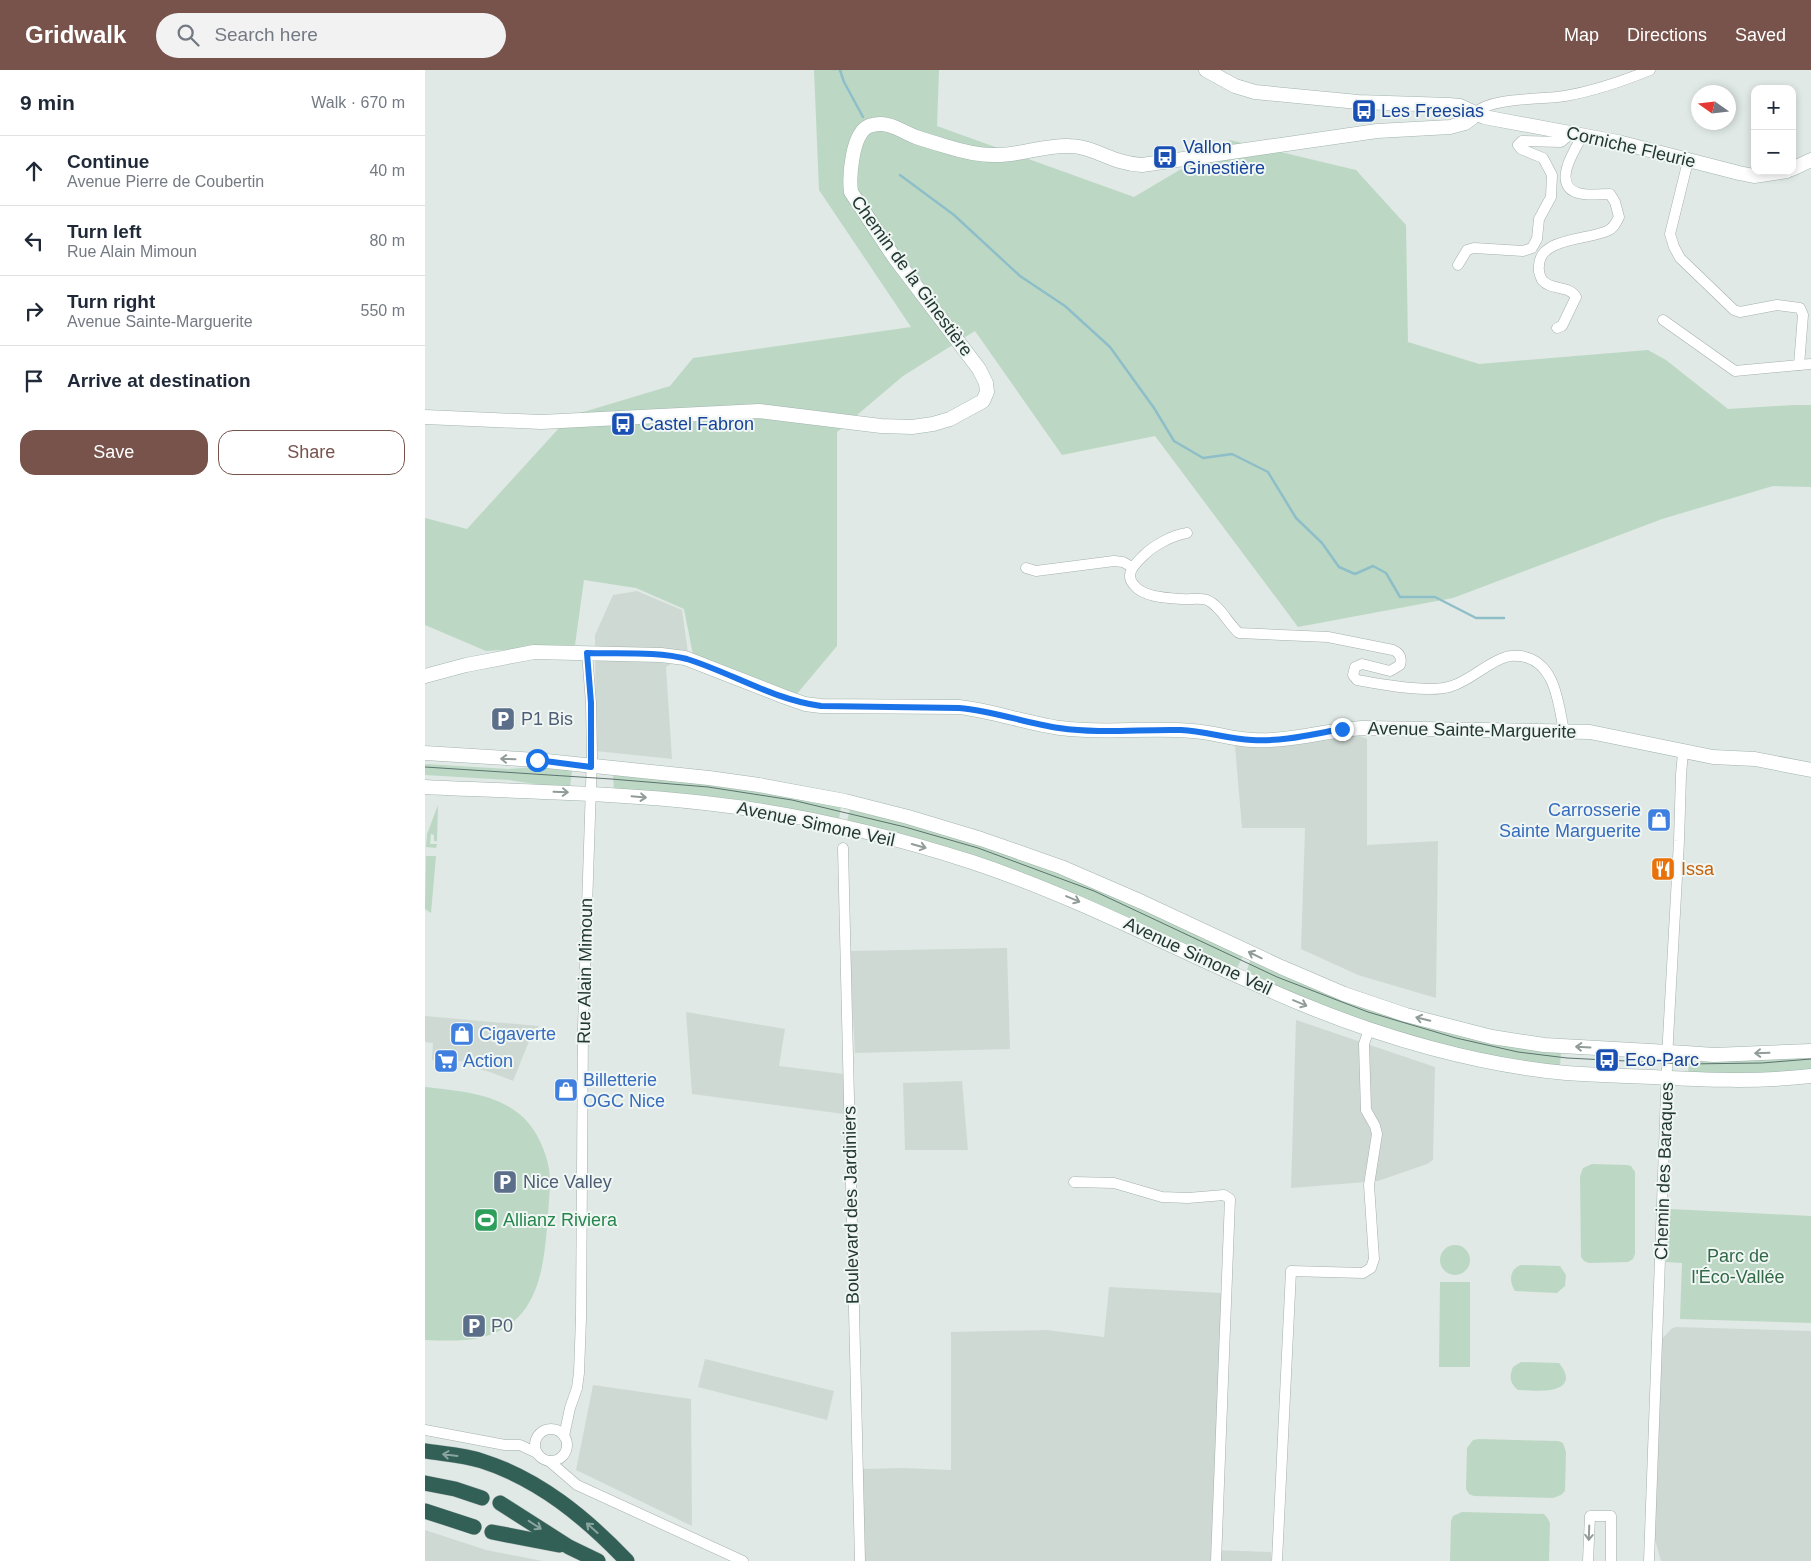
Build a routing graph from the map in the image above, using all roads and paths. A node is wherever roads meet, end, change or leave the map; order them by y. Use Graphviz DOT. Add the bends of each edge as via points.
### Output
graph roads {
  1 [pos="1206,70"];
  2 [pos="1650,70"];
  3 [pos="1475,113"];
  4 [pos="1578,134"];
  5 [pos="1689,160"];
  6 [pos="1811,160"];
  7 [pos="1796,167"];
  8 [pos="1761,175"];
  9 [pos="1458,265"];
  10 [pos="1663,320"];
  11 [pos="1557,328"];
  12 [pos="1811,364"];
  13 [pos="1799,365"];
  14 [pos="425,418"];
  15 [pos="1187,533"];
  16 [pos="1132,567"];
  17 [pos="1026,568"];
  18 [pos="587,653"];
  19 [pos="425,676"];
  20 [pos="1563,731"];
  21 [pos="1683,752"];
  22 [pos="425,754"];
  23 [pos="591,767"];
  24 [pos="1811,770"];
  25 [pos="425,787"];
  26 [pos="590,793"];
  27 [pos="843,848"];
  28 [pos="1369,1029"];
  29 [pos="1811,1050"];
  30 [pos="1667,1052"];
  31 [pos="1811,1076"];
  32 [pos="1667,1078"];
  33 [pos="1074,1182"];
  34 [pos="570,1408"];
  35 [pos="425,1430"];
  36 [pos="551,1430"];
  37 [pos="539,1436"];
  38 [pos="564,1436"];
  39 [pos="520,1445"];
  40 [pos="425,1451"];
  41 [pos="537,1453"];
  42 [pos="564,1455"];
  43 [pos="549,1461"];
  44 [pos="569,1479"];
  45 [pos="425,1483"];
  46 [pos="483,1498"];
  47 [pos="501,1503"];
  48 [pos="425,1511"];
  49 [pos="474,1527"];
  50 [pos="492,1532"];
  51 [pos="569,1547"];
  52 [pos="598,1561"];
  53 [pos="627,1561"];
  54 [pos="743,1561"];
  55 [pos="860,1561"];
  56 [pos="1216,1561"];
  57 [pos="1277,1561"];
  58 [pos="1589,1561"];
  59 [pos="1611,1561"];
  60 [pos="1649,1561"];
  1 -- 3 [label="main road" via="1235,86 1255,92 1358,102 1460,106"];
  2 -- 3 [label="street" via="1613,84 1565,96 1487,105"];
  3 -- 4 [label="main road, Corniche Fleurie"];
  3 -- 14 [label="main road, Chemin de la Ginestière" via="1465,122 1450,127 1377,131 1141,164 1117,162 1091,150 1068,146 997,156 979,154 936,144 883,124 870,125 858,138 849,180 851,192 894,257 979,369 986,383 983,401 950,419 912,427 759,411 541,422"];
  4 -- 5 [label="main road, Corniche Fleurie"];
  4 -- 9 [label="street" via="1561,142 1522,141 1518,145 1543,158 1552,175 1551,197 1539,219 1537,239 1532,248 1523,251 1474,248 1467,250"];
  4 -- 11 [label="street" via="1566,182 1579,194 1610,194 1619,217 1609,231 1555,244 1541,256 1541,279 1573,291 1576,297 1562,326"];
  5 -- 8 [label="main road, Corniche Fleurie"];
  5 -- 13 [label="street" via="1670,234 1674,247 1680,258 1733,310 1740,312 1777,305 1800,308 1803,315"];
  6 -- 7 [label="main road"];
  10 -- 13 [label="street" via="1735,371"];
  12 -- 13 [label="street"];
  15 -- 16 [label="street" via="1177,534"];
  16 -- 17 [label="street" via="1114,561 1036,570"];
  16 -- 20 [label="street" via="1131,583 1138,590 1151,595 1208,600 1239,633 1328,637 1398,652 1400,665 1390,671 1363,664 1355,667 1353,675 1357,680 1386,686 1437,689 1452,686 1506,656 1529,658 1546,671 1555,688"];
  18 -- 19 [label="main road, Avenue Sainte-Marguerite" via="534,652"];
  18 -- 20 [label="main road, Avenue Sainte-Marguerite" via="685,658 805,704 977,709 1030,723 1097,731 1194,731 1273,740 1363,728"];
  18 -- 23 [label="street, Rue Alain Mimoun"];
  20 -- 21 [label="main road, Avenue Sainte-Marguerite" via="1606,734"];
  21 -- 24 [label="main road, Avenue Sainte-Marguerite" via="1762,760"];
  21 -- 30 [label="street, Chemin des Baraques"];
  23 -- 22 [label="main road, Avenue Simone Veil, one-way"];
  23 -- 26 [label="street, Rue Alain Mimoun"];
  30 -- 23 [label="main road, Avenue Simone Veil, one-way" via="1520,1042 1407,1015 1313,982 1061,867 908,817 759,785"];
  25 -- 26 [label="main road, Avenue Simone Veil, one-way"];
  26 -- 28 [label="main road, Avenue Simone Veil, one-way" via="753,809 844,826 941,853 1052,890 1279,994"];
  26 -- 34 [label="street, Rue Alain Mimoun" via="583,1028 580,1346 577,1388"];
  27 -- 55 [label="street, Boulevard des Jardiniers"];
  28 -- 32 [label="main road, Avenue Simone Veil" via="1453,1053 1517,1066"];
  28 -- 57 [label="street" via="1364,1044 1366,1110 1377,1134 1369,1185 1374,1259 1371,1268 1363,1273 1291,1271"];
  29 -- 30 [label="main road, Avenue Simone Veil, one-way" via="1723,1054"];
  30 -- 32 [label="street, Chemin des Baraques"];
  31 -- 32 [label="main road, Avenue Simone Veil"];
  32 -- 60 [label="street, Chemin des Baraques"];
  33 -- 56 [label="street" via="1114,1183 1162,1197 1223,1195 1230,1198"];
  34 -- 36 [label="street, Rue Alain Mimoun"];
  34 -- 38 [label="street, Rue Alain Mimoun"];
  35 -- 39 [label="street"];
  36 -- 37 [label="street"];
  36 -- 38 [label="street"];
  37 -- 39 [label="street"];
  37 -- 41 [label="street"];
  38 -- 42 [label="street" via="567,1445"];
  39 -- 41 [label="street"];
  53 -- 40 [label="highway, one-way" via="581,1518 533,1483 481,1461"];
  41 -- 43 [label="street"];
  42 -- 43 [label="street"];
  42 -- 44 [label="street"];
  43 -- 44 [label="street"];
  44 -- 54 [label="street"];
  45 -- 46 [label="highway"];
  47 -- 51 [label="highway, one-way"];
  48 -- 49 [label="highway"];
  50 -- 51 [label="highway"];
  51 -- 52 [label="highway"];
  59 -- 58 [label="street, one-way" via="1611,1516 1590,1516"];
}
